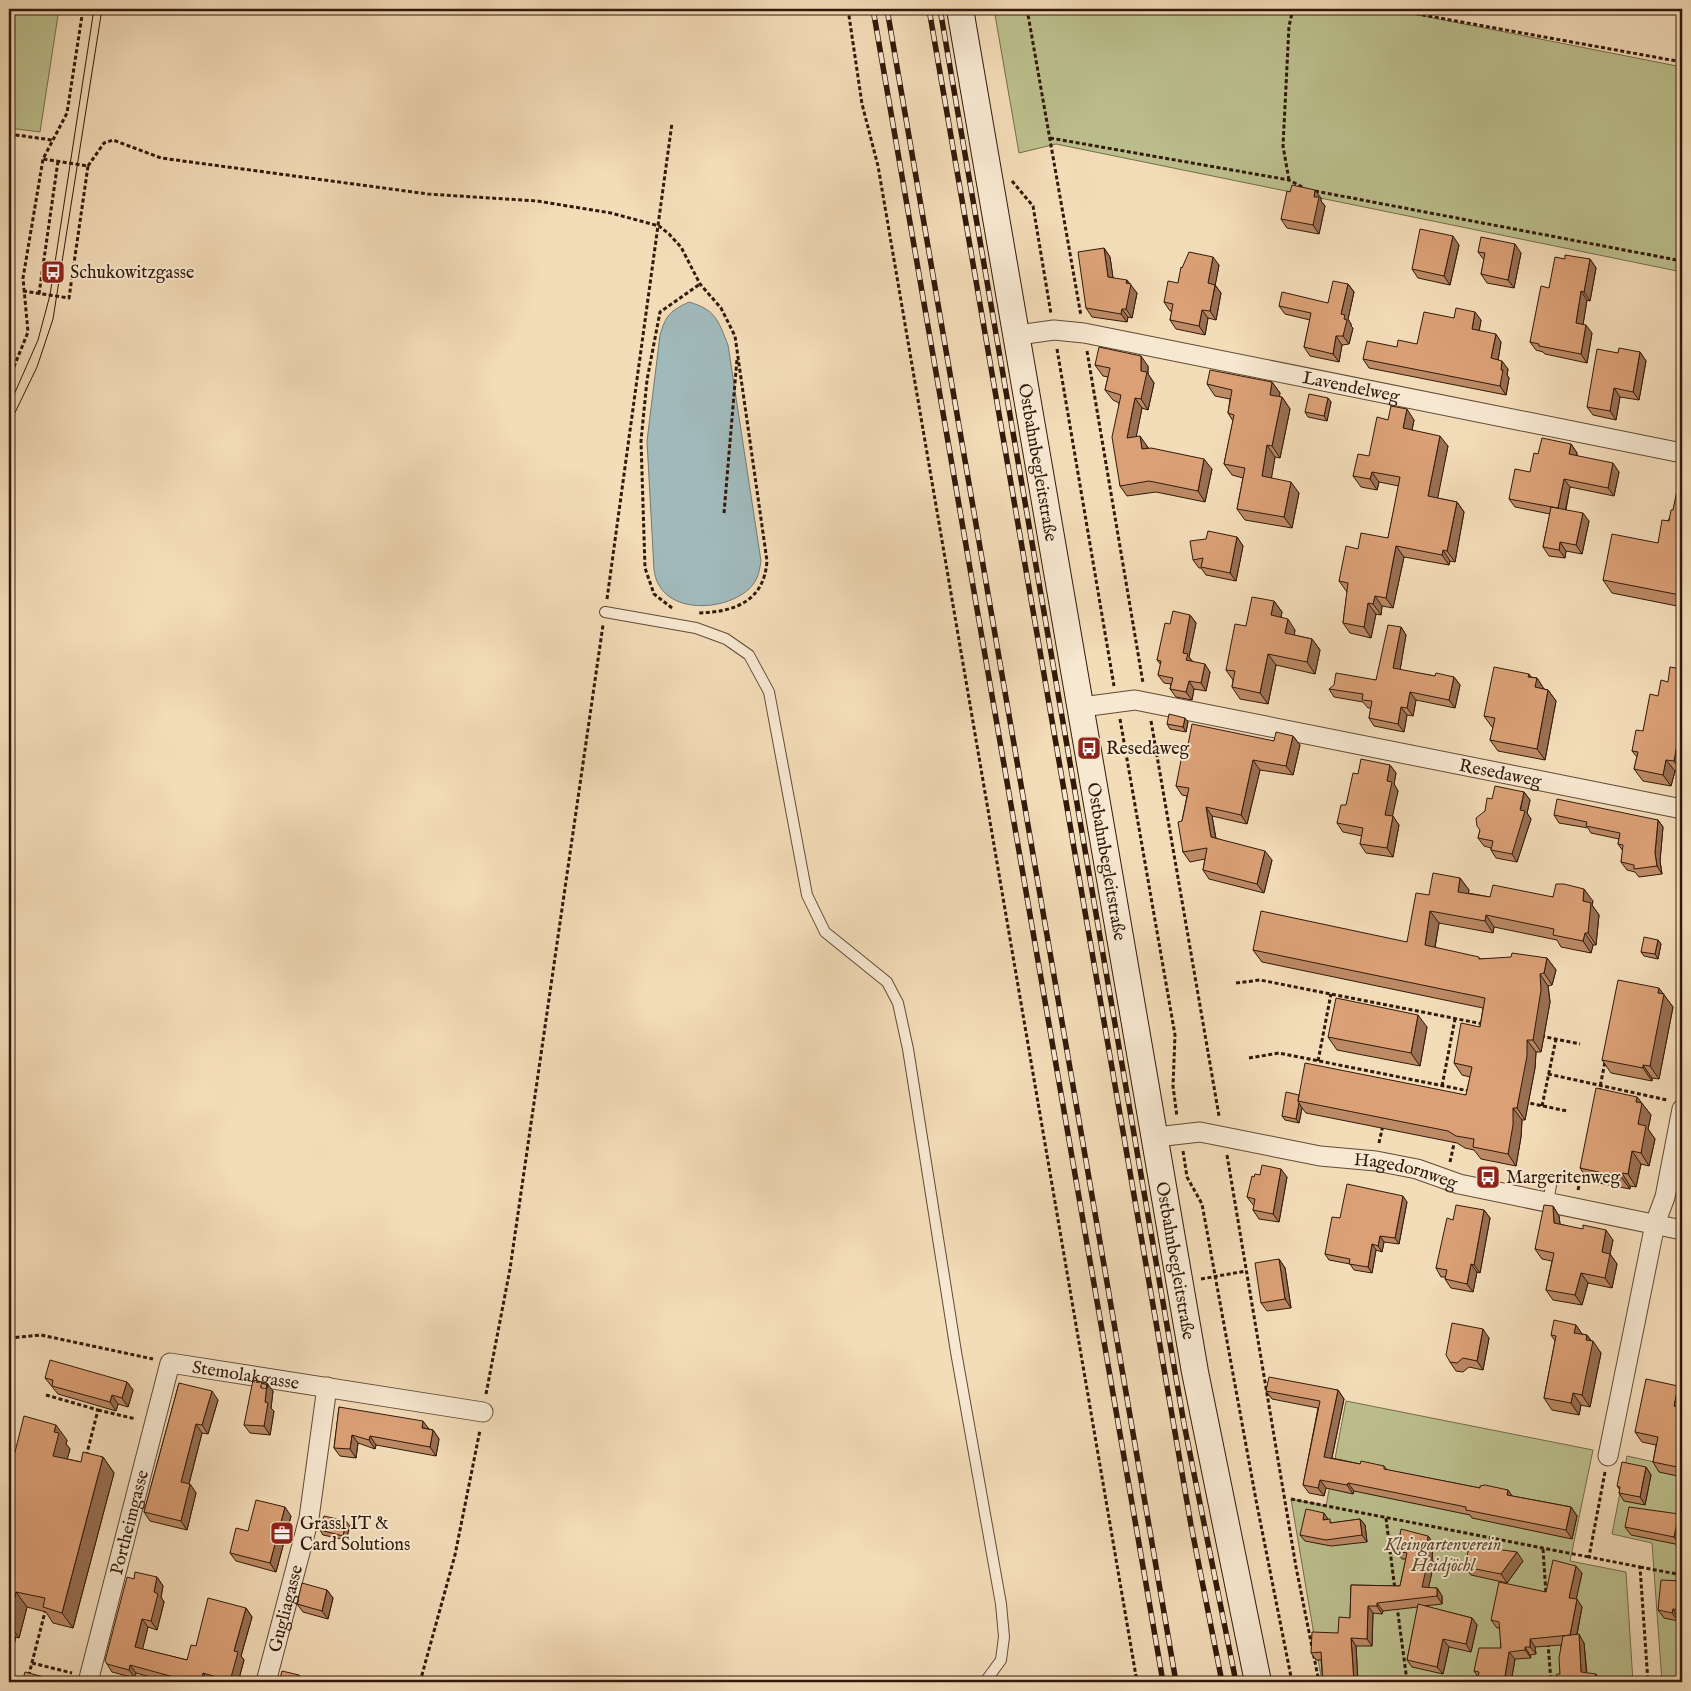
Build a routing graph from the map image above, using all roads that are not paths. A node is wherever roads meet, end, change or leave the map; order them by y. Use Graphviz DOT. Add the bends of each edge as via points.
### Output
graph roads {
  1 [pos="960,9"];
  2 [pos="1018,335"];
  3 [pos="1682,453"];
  4 [pos="605,612"];
  5 [pos="1082,707"];
  6 [pos="1682,809"];
  7 [pos="1678,1105"];
  8 [pos="1174,1142"];
  9 [pos="1656,1224"];
  10 [pos="1682,1230"];
  11 [pos="170,1363"];
  12 [pos="327,1386"];
  13 [pos="483,1412"];
  14 [pos="1608,1456"];
  15 [pos="84,1680"];
  16 [pos="266,1682"];
  17 [pos="985,1682"];
  18 [pos="1258,1682"];
  1 -- 2 [label="street, Ostbahnbegleitstraße"];
  2 -- 3 [label="street, Lavendelweg" via="1054,330 1084,333"];
  2 -- 5 [label="street, Ostbahnbegleitstraße"];
  4 -- 17 [label="lane" via="696,628 726,639 749,655 769,692 808,895 825,932 887,982 898,1003 1001,1604 1004,1637 1001,1660"];
  5 -- 6 [label="street, Resedaweg" via="1113,694"];
  5 -- 8 [label="street, Ostbahnbegleitstraße"];
  7 -- 9 [label="street" via="1665,1197"];
  8 -- 9 [label="street, Hagedornweg" via="1200,1132 1320,1156 1376,1161 1446,1180 1550,1194"];
  8 -- 18 [label="street, Ostbahnbegleitstraße" via="1195,1372"];
  9 -- 10 [label="street, Hagedornweg"];
  9 -- 14 [label="street"];
  11 -- 12 [label="street, Stemolakgasse"];
  11 -- 15 [label="street, Portheimgasse"];
  12 -- 13 [label="street, Stemolakgasse"];
  12 -- 16 [label="street, Gugliagasse" via="309,1518"];
}
